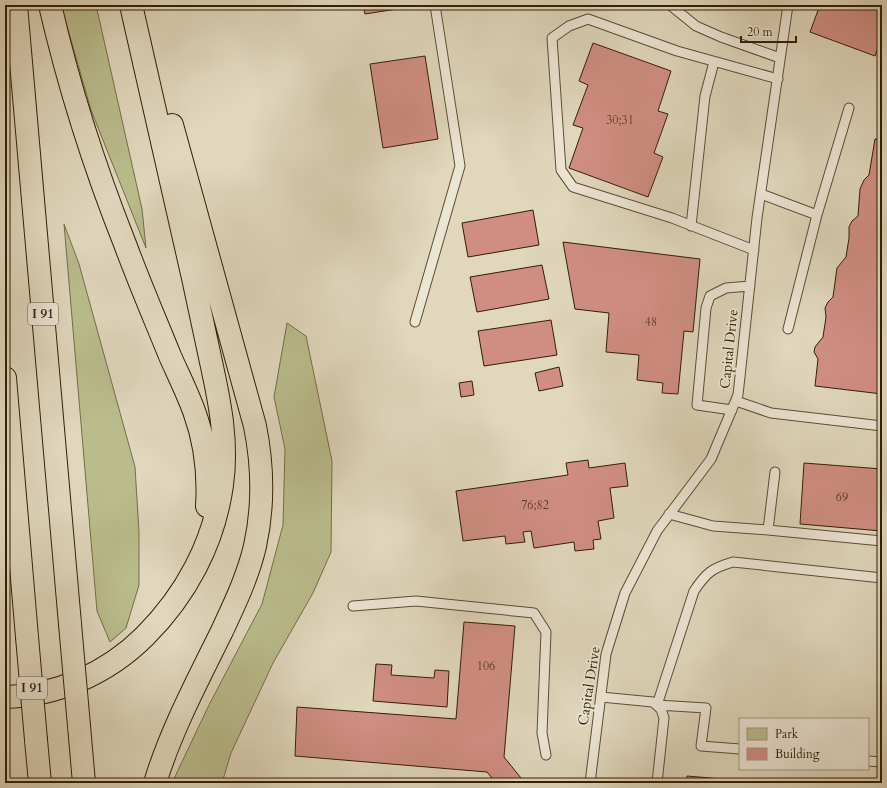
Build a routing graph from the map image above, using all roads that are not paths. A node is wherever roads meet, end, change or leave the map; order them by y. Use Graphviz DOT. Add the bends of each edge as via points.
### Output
graph roads {
  1 [pos="16,5"];
  2 [pos="50,5"];
  3 [pos="131,5"];
  4 [pos="138,5"];
  5 [pos="435,5"];
  6 [pos="670,5"];
  7 [pos="788,5"];
  8 [pos="780,58"];
  9 [pos="714,62"];
  10 [pos="778,79"];
  11 [pos="849,108"];
  12 [pos="761,194"];
  13 [pos="817,215"];
  14 [pos="691,226"];
  15 [pos="754,250"];
  16 [pos="750,286"];
  17 [pos="415,322"];
  18 [pos="788,329"];
  19 [pos="5,378"];
  20 [pos="736,401"];
  21 [pos="732,410"];
  22 [pos="882,426"];
  23 [pos="775,472"];
  24 [pos="669,514"];
  25 [pos="768,530"];
  26 [pos="882,541"];
  27 [pos="882,578"];
  28 [pos="352,606"];
  29 [pos="156,625"];
  30 [pos="5,697"];
  31 [pos="601,697"];
  32 [pos="657,705"];
  33 [pos="739,749"];
  34 [pos="546,755"];
  35 [pos="869,761"];
  36 [pos="882,762"];
  37 [pos="40,783"];
  38 [pos="84,783"];
  39 [pos="155,783"];
  40 [pos="590,783"];
  41 [pos="657,783"];
  1 -- 38 [label="highway, I 91, bridge"];
  2 -- 29 [label="highway" via="96,167 194,412 205,456 207,505 205,524 195,559 167,612"];
  3 -- 29 [label="highway" via="220,402 224,435 222,486 207,542 190,579"];
  4 -- 39 [label="highway" via="250,408 262,477 260,518 250,563 233,608 167,749"];
  5 -- 17 [label="lane" via="460,166"];
  6 -- 8 [label="lane" via="696,26"];
  7 -- 8 [label="lane, Capital Drive"];
  8 -- 10 [label="lane, Capital Drive"];
  9 -- 10 [label="lane"];
  9 -- 14 [label="lane" via="705,96"];
  9 -- 14 [label="lane" via="677,52 588,19 569,26 552,38 561,170 573,187"];
  10 -- 12 [label="lane, Capital Drive"];
  11 -- 13 [label="lane"];
  12 -- 13 [label="lane"];
  12 -- 15 [label="lane, Capital Drive"];
  13 -- 18 [label="lane"];
  14 -- 15 [label="lane"];
  15 -- 16 [label="lane, Capital Drive"];
  16 -- 20 [label="lane, Capital Drive"];
  16 -- 21 [label="lane" via="726,288 710,296 706,308 697,405"];
  19 -- 37 [label="highway, I 91, bridge"];
  20 -- 21 [label="lane, Capital Drive"];
  20 -- 22 [label="lane" via="771,412"];
  21 -- 24 [label="lane, Capital Drive" via="712,459"];
  23 -- 25 [label="lane"];
  24 -- 25 [label="lane" via="713,526"];
  24 -- 31 [label="lane, Capital Drive" via="657,531 625,593 606,654"];
  25 -- 26 [label="lane"];
  27 -- 32 [label="lane" via="733,562 717,567 702,579 694,591"];
  28 -- 34 [label="lane" via="416,601 534,613 546,632 542,733"];
  29 -- 30 [label="highway" via="128,651 84,679 54,690"];
  31 -- 32 [label="lane" via="653,702"];
  31 -- 40 [label="lane, Capital Drive"];
  32 -- 33 [label="lane" via="706,708 701,746"];
  32 -- 41 [label="lane" via="664,718"];
  35 -- 36 [label="lane"];
}
